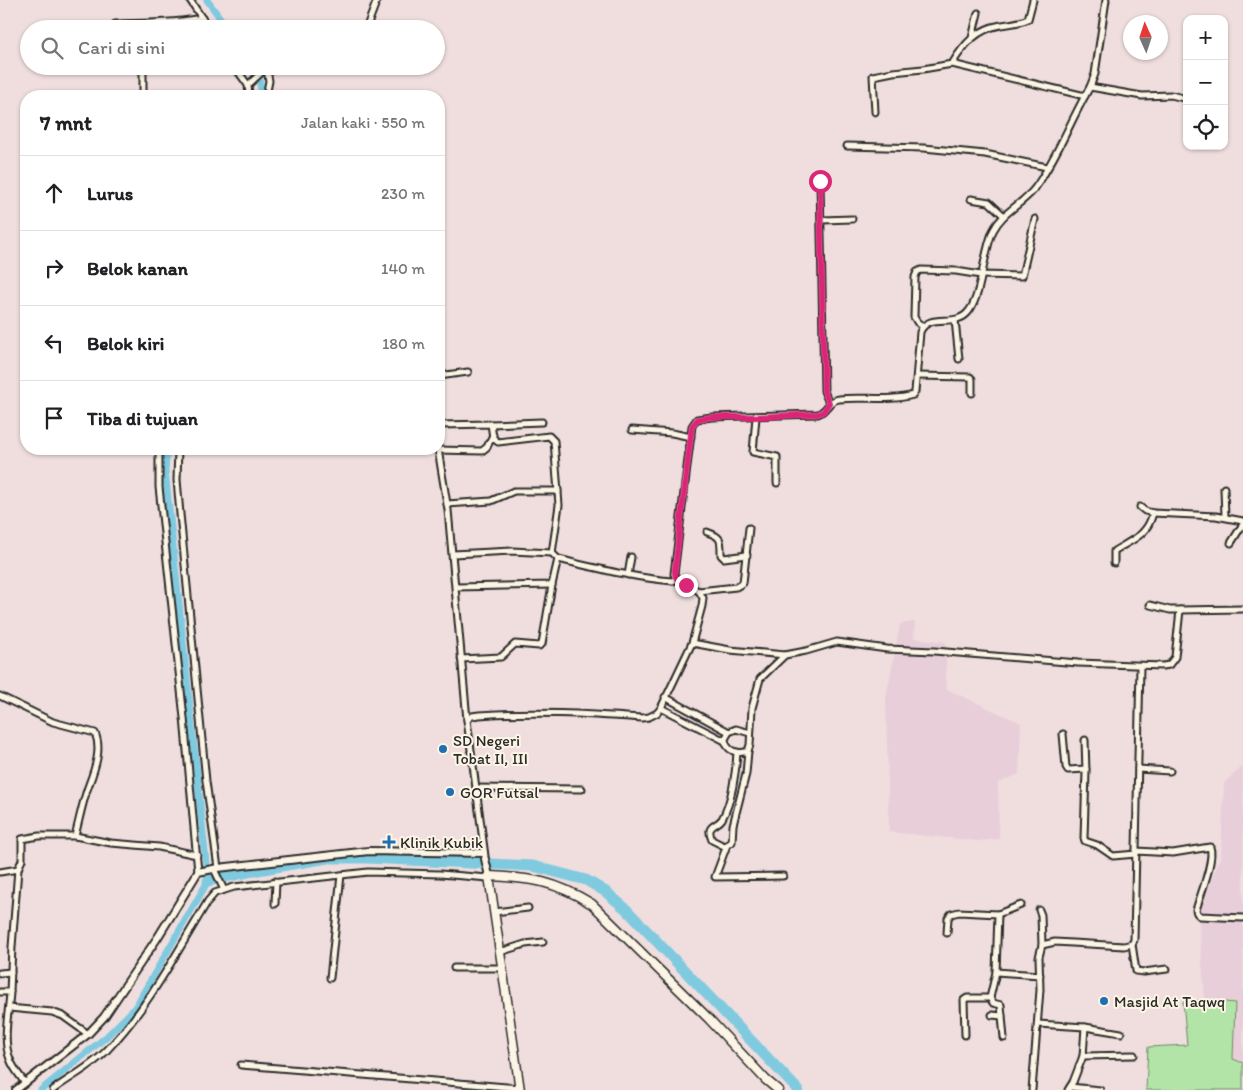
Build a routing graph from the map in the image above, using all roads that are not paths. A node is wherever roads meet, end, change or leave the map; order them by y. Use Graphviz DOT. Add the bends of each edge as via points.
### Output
graph roads {
  1 [pos="190,0"];
  2 [pos="377,0"];
  3 [pos="1033,0"];
  4 [pos="1106,0"];
  5 [pos="978,13"];
  6 [pos="202,18"];
  7 [pos="190,20"];
  8 [pos="369,20"];
  9 [pos="972,38"];
  10 [pos="952,64"];
  11 [pos="144,75"];
  12 [pos="242,75"];
  13 [pos="260,75"];
  14 [pos="267,75"];
  15 [pos="250,84"];
  16 [pos="1090,87"];
  17 [pos="143,90"];
  18 [pos="249,90"];
  19 [pos="267,90"];
  20 [pos="1085,96"];
  21 [pos="1183,98"];
  22 [pos="875,112"];
  23 [pos="847,146"];
  24 [pos="1047,167"];
  25 [pos="820,181"];
  26 [pos="971,199"];
  27 [pos="1004,216"];
  28 [pos="852,219"];
  29 [pos="1035,219"];
  30 [pos="822,220"];
  31 [pos="981,275"];
  32 [pos="955,320"];
  33 [pos="922,326"];
  34 [pos="959,359"];
  35 [pos="468,372"];
  36 [pos="445,375"];
  37 [pos="917,376"];
  38 [pos="972,393"];
  39 [pos="829,403"];
  40 [pos="756,417"];
  41 [pos="542,422"];
  42 [pos="491,424"];
  43 [pos="445,425"];
  44 [pos="632,430"];
  45 [pos="493,435"];
  46 [pos="691,437"];
  47 [pos="445,450"];
  48 [pos="159,455"];
  49 [pos="178,455"];
  50 [pos="439,455"];
  51 [pos="776,483"];
  52 [pos="1224,488"];
  53 [pos="558,491"];
  54 [pos="447,504"];
  55 [pos="1140,508"];
  56 [pos="1153,512"];
  57 [pos="1225,518"];
  58 [pos="1243,523"];
  59 [pos="749,528"];
  60 [pos="707,532"];
  61 [pos="1231,543"];
  62 [pos="552,553"];
  63 [pos="453,554"];
  64 [pos="747,555"];
  65 [pos="631,557"];
  66 [pos="558,559"];
  67 [pos="1114,563"];
  68 [pos="628,575"];
  69 [pos="676,578"];
  70 [pos="552,585"];
  71 [pos="456,587"];
  72 [pos="700,591"];
  73 [pos="1150,605"];
  74 [pos="1243,609"];
  75 [pos="1180,610"];
  76 [pos="692,643"];
  77 [pos="785,655"];
  78 [pos="461,659"];
  79 [pos="1140,666"];
  80 [pos="0,696"];
  81 [pos="665,697"];
  82 [pos="661,708"];
  83 [pos="468,720"];
  84 [pos="729,732"];
  85 [pos="750,733"];
  86 [pos="1063,734"];
  87 [pos="1085,740"];
  88 [pos="725,741"];
  89 [pos="748,751"];
  90 [pos="737,752"];
  91 [pos="1086,769"];
  92 [pos="1138,769"];
  93 [pos="1170,771"];
  94 [pos="476,788"];
  95 [pos="582,789"];
  96 [pos="721,821"];
  97 [pos="733,824"];
  98 [pos="75,836"];
  99 [pos="727,845"];
  100 [pos="1136,852"];
  101 [pos="197,856"];
  102 [pos="485,856"];
  103 [pos="18,869"];
  104 [pos="215,869"];
  105 [pos="200,871"];
  106 [pos="0,872"];
  107 [pos="341,875"];
  108 [pos="488,876"];
  109 [pos="783,876"];
  110 [pos="276,881"];
  111 [pos="223,887"];
  112 [pos="276,904"];
  113 [pos="1021,905"];
  114 [pos="528,908"];
  115 [pos="1039,910"];
  116 [pos="494,912"];
  117 [pos="998,914"];
  118 [pos="1243,918"];
  119 [pos="947,933"];
  120 [pos="543,942"];
  121 [pos="1132,944"];
  122 [pos="1042,945"];
  123 [pos="500,952"];
  124 [pos="454,968"];
  125 [pos="502,968"];
  126 [pos="1167,969"];
  127 [pos="11,972"];
  128 [pos="996,972"];
  129 [pos="0,973"];
  130 [pos="1040,975"];
  131 [pos="330,978"];
  132 [pos="0,992"];
  133 [pos="10,992"];
  134 [pos="990,998"];
  135 [pos="9,1008"];
  136 [pos="992,1015"];
  137 [pos="1002,1016"];
  138 [pos="1038,1024"];
  139 [pos="1085,1027"];
  140 [pos="1121,1033"];
  141 [pos="88,1034"];
  142 [pos="966,1035"];
  143 [pos="1004,1038"];
  144 [pos="1134,1055"];
  145 [pos="1083,1056"];
  146 [pos="241,1065"];
  147 [pos="25,1083"];
  148 [pos="451,1083"];
  149 [pos="1069,1088"];
  150 [pos="520,1089"];
  151 [pos="1085,1089"];
  152 [pos="16,1090"];
  153 [pos="53,1090"];
  154 [pos="450,1090"];
  155 [pos="778,1090"];
  156 [pos="1032,1090"];
  157 [pos="1100,1090"];
  1 -- 6 [label="street"];
  2 -- 8 [label="street"];
  3 -- 9 [label="street" via="1028,19 980,31"];
  4 -- 16 [label="street" via="1095,74"];
  5 -- 9 [label="street"];
  6 -- 7 [label="street"];
  9 -- 10 [label="street"];
  10 -- 20 [label="street"];
  10 -- 22 [label="street" via="873,76"];
  11 -- 17 [label="street"];
  12 -- 15 [label="street"];
  13 -- 15 [label="street"];
  14 -- 19 [label="street"];
  15 -- 18 [label="street"];
  16 -- 20 [label="street"];
  16 -- 21 [label="street" via="1142,96"];
  20 -- 24 [label="street"];
  23 -- 24 [label="street" via="985,154"];
  24 -- 27 [label="street" via="1034,189"];
  25 -- 30 [label="street"];
  26 -- 27 [label="street" via="988,202"];
  27 -- 31 [label="street" via="994,230"];
  28 -- 30 [label="street"];
  29 -- 31 [label="street" via="1023,276"];
  30 -- 39 [label="street" via="824,391"];
  31 -- 32 [label="street" via="969,312"];
  31 -- 33 [label="street" via="956,271 917,272 914,317"];
  32 -- 33 [label="street" via="930,321"];
  32 -- 34 [label="street"];
  33 -- 37 [label="street"];
  35 -- 36 [label="street"];
  37 -- 38 [label="street" via="970,377"];
  37 -- 39 [label="street" via="915,392 909,396 837,399"];
  39 -- 40 [label="street" via="818,414"];
  40 -- 46 [label="street" via="698,419 692,426"];
  40 -- 51 [label="street" via="753,452 777,457"];
  41 -- 42 [label="street"];
  42 -- 43 [label="street"];
  42 -- 45 [label="street"];
  44 -- 46 [label="street"];
  45 -- 47 [label="street" via="482,451"];
  45 -- 53 [label="street" via="498,442 552,438"];
  46 -- 69 [label="street"];
  48 -- 101 [label="street" via="160,497"];
  49 -- 104 [label="street" via="180,514"];
  50 -- 54 [label="street"];
  52 -- 57 [label="street"];
  53 -- 54 [label="street" via="514,491 491,501"];
  53 -- 62 [label="street"];
  54 -- 63 [label="street"];
  55 -- 56 [label="street"];
  56 -- 57 [label="street"];
  56 -- 67 [label="street" via="1143,533 1114,551"];
  57 -- 58 [label="street"];
  58 -- 61 [label="street"];
  59 -- 64 [label="street"];
  60 -- 64 [label="street" via="721,540 724,558"];
  62 -- 63 [label="street"];
  62 -- 66 [label="street"];
  63 -- 71 [label="street"];
  64 -- 72 [label="street" via="743,583"];
  65 -- 68 [label="street"];
  66 -- 68 [label="street"];
  66 -- 70 [label="street"];
  68 -- 69 [label="street" via="673,581"];
  69 -- 72 [label="street"];
  70 -- 71 [label="street"];
  70 -- 78 [label="street" via="542,644 515,644 501,657"];
  71 -- 78 [label="street"];
  72 -- 76 [label="street" via="702,606"];
  73 -- 75 [label="street"];
  74 -- 75 [label="street"];
  75 -- 79 [label="street" via="1173,662 1163,666"];
  76 -- 77 [label="street"];
  76 -- 81 [label="street"];
  77 -- 79 [label="street" via="837,642 887,649"];
  77 -- 85 [label="street" via="760,679 752,708"];
  78 -- 83 [label="street"];
  79 -- 92 [label="street"];
  80 -- 98 [label="street" via="53,722 95,733 98,742 95,770"];
  81 -- 82 [label="street"];
  81 -- 84 [label="street"];
  82 -- 83 [label="street" via="657,713 642,718 521,712 472,716"];
  82 -- 88 [label="street"];
  83 -- 94 [label="street"];
  84 -- 85 [label="street" via="736,729"];
  84 -- 88 [label="street"];
  85 -- 89 [label="street"];
  86 -- 91 [label="street" via="1066,768"];
  87 -- 91 [label="street"];
  88 -- 90 [label="street"];
  89 -- 90 [label="street"];
  89 -- 97 [label="street" via="746,774"];
  90 -- 96 [label="street" via="729,800"];
  91 -- 100 [label="street" via="1085,841 1097,844 1113,856"];
  92 -- 93 [label="street"];
  92 -- 100 [label="street"];
  94 -- 95 [label="street"];
  94 -- 102 [label="street"];
  96 -- 97 [label="street"];
  96 -- 99 [label="street" via="712,826 710,835 717,843"];
  97 -- 99 [label="street" via="732,842"];
  98 -- 101 [label="street"];
  98 -- 103 [label="street" via="25,838"];
  99 -- 109 [label="street" via="715,877"];
  100 -- 118 [label="street" via="1173,854 1210,848 1210,861 1196,913 1200,916"];
  100 -- 121 [label="street"];
  101 -- 105 [label="street"];
  102 -- 104 [label="street" via="369,851"];
  102 -- 108 [label="street"];
  103 -- 106 [label="street"];
  103 -- 127 [label="street"];
  104 -- 105 [label="street"];
  104 -- 111 [label="street"];
  105 -- 141 [label="street" via="104,1017"];
  107 -- 108 [label="street" via="386,872"];
  107 -- 110 [label="street"];
  107 -- 131 [label="street"];
  108 -- 116 [label="main road"];
  108 -- 155 [label="main road" via="542,881 572,892 592,904"];
  110 -- 111 [label="street"];
  110 -- 112 [label="street"];
  111 -- 153 [label="street" via="208,902 136,1018 107,1051"];
  113 -- 117 [label="street"];
  114 -- 116 [label="street"];
  115 -- 122 [label="street"];
  116 -- 123 [label="main road"];
  117 -- 119 [label="street" via="951,914 947,920"];
  117 -- 128 [label="street"];
  120 -- 123 [label="street"];
  121 -- 122 [label="street" via="1055,942"];
  121 -- 126 [label="street" via="1136,970"];
  122 -- 130 [label="street"];
  123 -- 125 [label="main road"];
  124 -- 125 [label="street"];
  125 -- 150 [label="main road"];
  127 -- 129 [label="street"];
  127 -- 133 [label="street"];
  128 -- 130 [label="street"];
  128 -- 134 [label="street"];
  130 -- 138 [label="street"];
  132 -- 133 [label="street"];
  133 -- 135 [label="street"];
  134 -- 137 [label="street" via="993,1003 1000,1004"];
  134 -- 142 [label="street" via="965,999"];
  135 -- 141 [label="street" via="52,1012"];
  135 -- 147 [label="street" via="7,1049"];
  136 -- 137 [label="street"];
  137 -- 143 [label="street"];
  138 -- 139 [label="street"];
  138 -- 156 [label="street"];
  139 -- 140 [label="street"];
  139 -- 145 [label="street"];
  141 -- 147 [label="street"];
  144 -- 145 [label="street"];
  145 -- 149 [label="street"];
  146 -- 148 [label="street"];
  147 -- 152 [label="street"];
  148 -- 150 [label="street"];
  148 -- 154 [label="street"];
  149 -- 151 [label="street"];
  151 -- 157 [label="street"];
}
